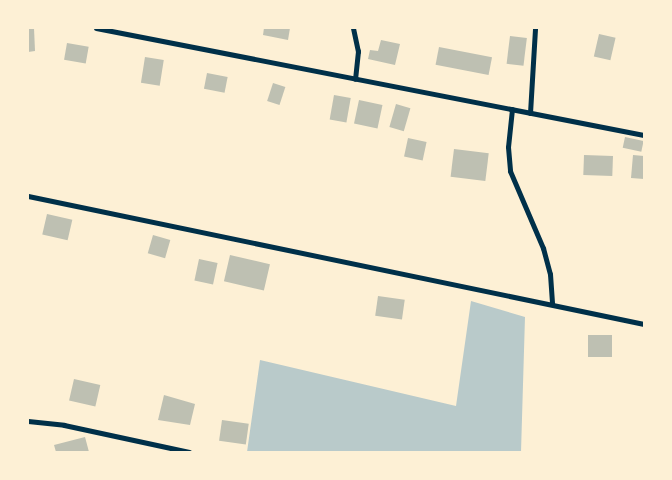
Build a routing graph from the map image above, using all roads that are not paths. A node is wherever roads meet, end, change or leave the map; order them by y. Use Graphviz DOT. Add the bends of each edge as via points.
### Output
graph roads {
  1 [pos="96,28"];
  2 [pos="353,28"];
  3 [pos="535,28"];
  4 [pos="355,79"];
  5 [pos="512,109"];
  6 [pos="530,112"];
  7 [pos="644,135"];
  8 [pos="28,196"];
  9 [pos="552,304"];
  10 [pos="644,324"];
  11 [pos="28,421"];
  12 [pos="189,452"];
  1 -- 4 [label="street"];
  2 -- 4 [label="street" via="358,51"];
  3 -- 6 [label="street"];
  4 -- 5 [label="street"];
  5 -- 6 [label="street"];
  5 -- 9 [label="street" via="508,147 510,171 543,248 550,274"];
  6 -- 7 [label="street"];
  8 -- 9 [label="street"];
  9 -- 10 [label="street"];
  11 -- 12 [label="street" via="64,425"];
}
